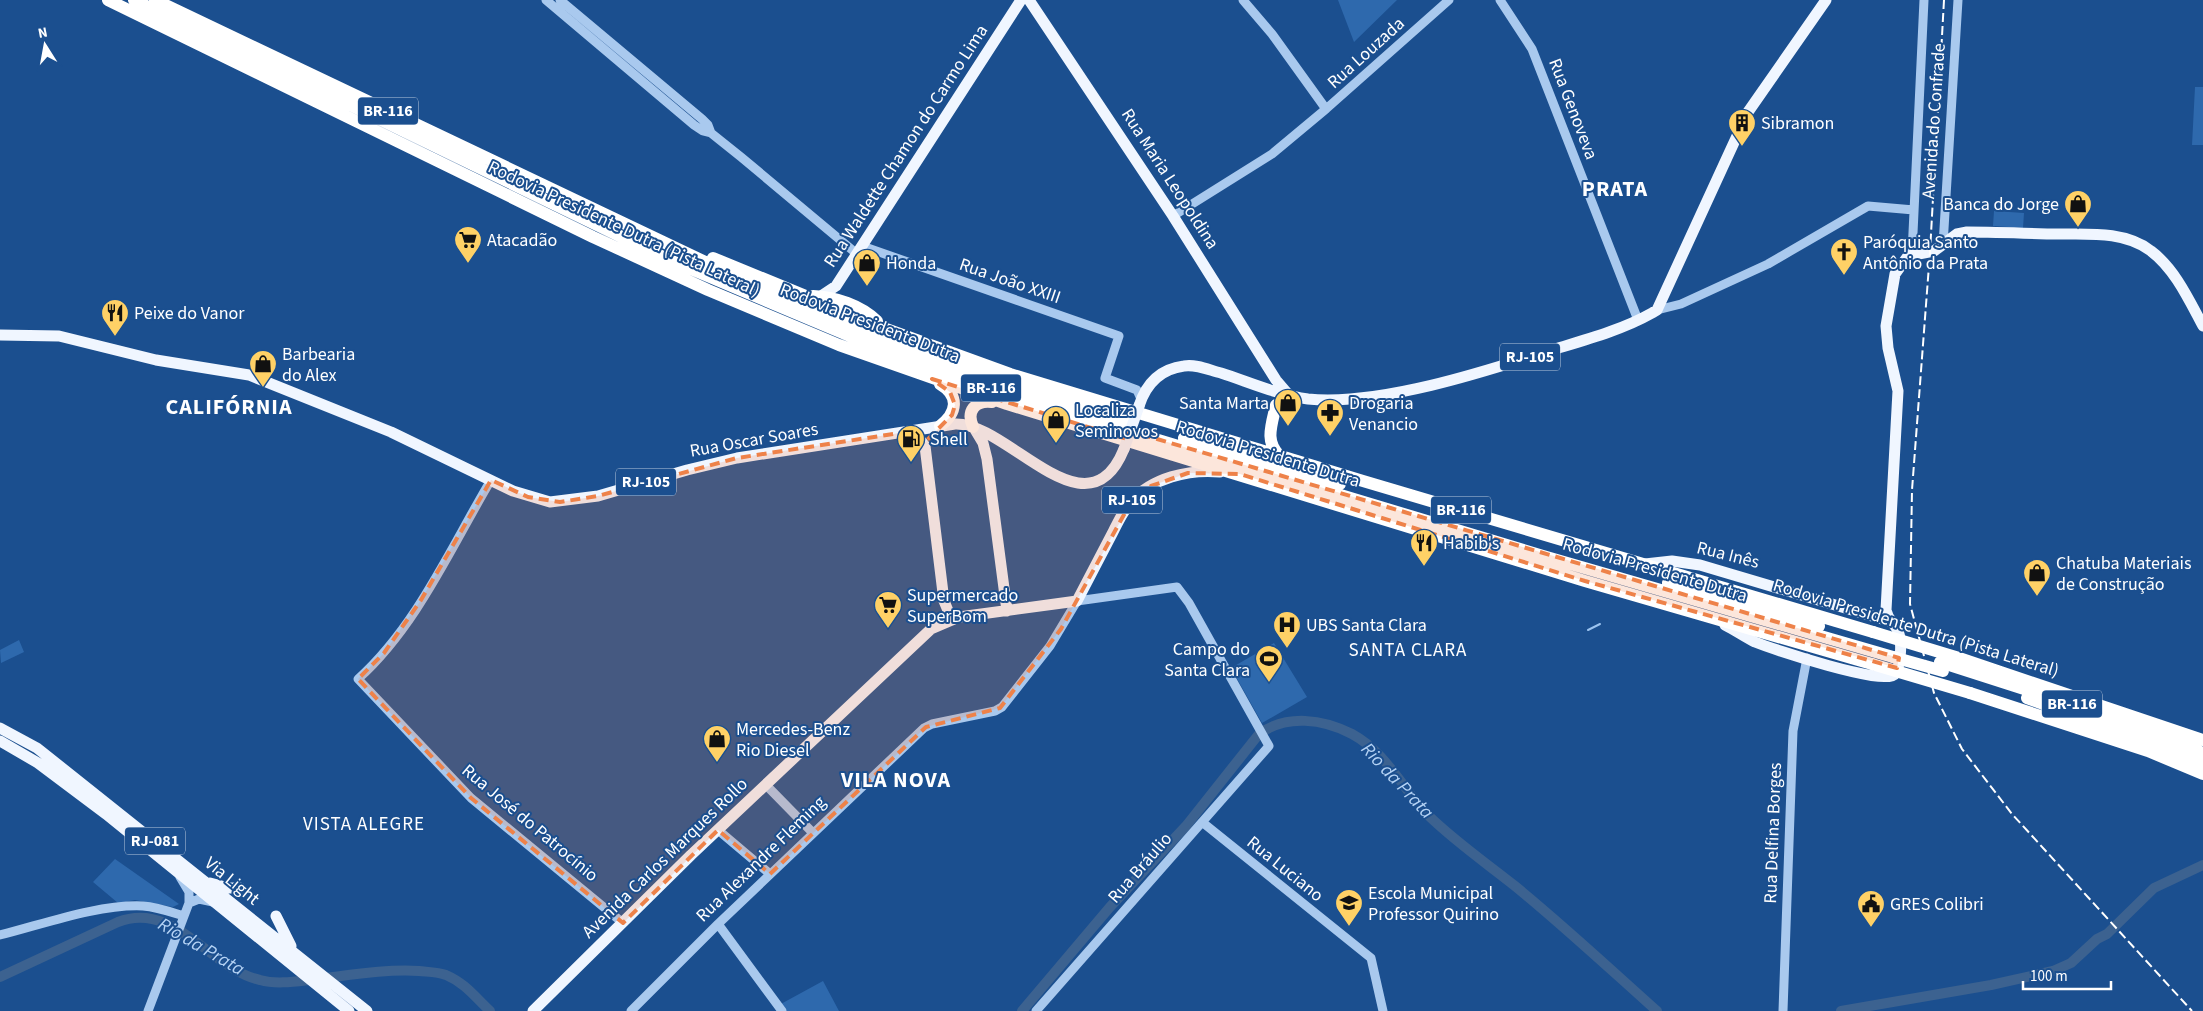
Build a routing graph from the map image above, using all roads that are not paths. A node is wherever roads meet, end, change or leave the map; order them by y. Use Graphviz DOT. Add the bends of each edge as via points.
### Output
graph roads {
  1 [pos="108,0"];
  2 [pos="134,0"];
  3 [pos="155,0"];
  4 [pos="546,0"];
  5 [pos="560,0"];
  6 [pos="1021,0"];
  7 [pos="1029,0"];
  8 [pos="1243,0"];
  9 [pos="1449,0"];
  10 [pos="1500,0"];
  11 [pos="1826,0"];
  12 [pos="1924,0"];
  13 [pos="1958,0"];
  14 [pos="1326,110"];
  15 [pos="710,133"];
  16 [pos="1914,210"];
  17 [pos="1173,216"];
  18 [pos="622,223"];
  19 [pos="1943,245"];
  20 [pos="859,250"];
  21 [pos="1912,254"];
  22 [pos="837,293"];
  23 [pos="799,294"];
  24 [pos="1657,310"];
  25 [pos="1638,320"];
  26 [pos="2203,326"];
  27 [pos="886,329"];
  28 [pos="0,335"];
  29 [pos="932,379"];
  30 [pos="1274,385"];
  31 [pos="1340,399"];
  32 [pos="1140,402"];
  33 [pos="1007,404"];
  34 [pos="1276,406"];
  35 [pos="940,426"];
  36 [pos="973,427"];
  37 [pos="906,432"];
  38 [pos="925,446"];
  39 [pos="1280,456"];
  40 [pos="1240,474"];
  41 [pos="491,480"];
  42 [pos="1643,564"];
  43 [pos="1077,601"];
  44 [pos="944,602"];
  45 [pos="1007,611"];
  46 [pos="1711,616"];
  47 [pos="1884,616"];
  48 [pos="959,617"];
  49 [pos="931,628"];
  50 [pos="1893,652"];
  51 [pos="1806,658"];
  52 [pos="1941,667"];
  53 [pos="0,728"];
  54 [pos="0,740"];
  55 [pos="2203,740"];
  56 [pos="2203,753"];
  57 [pos="2203,763"];
  58 [pos="2203,774"];
  59 [pos="766,785"];
  60 [pos="1202,822"];
  61 [pos="718,830"];
  62 [pos="813,833"];
  63 [pos="178,872"];
  64 [pos="770,874"];
  65 [pos="197,875"];
  66 [pos="240,888"];
  67 [pos="189,903"];
  68 [pos="217,904"];
  69 [pos="276,916"];
  70 [pos="183,919"];
  71 [pos="623,923"];
  72 [pos="718,924"];
  73 [pos="0,935"];
  74 [pos="300,961"];
  75 [pos="328,987"];
  76 [pos="148,1011"];
  77 [pos="349,1011"];
  78 [pos="367,1011"];
  79 [pos="533,1011"];
  80 [pos="630,1011"];
  81 [pos="782,1011"];
  82 [pos="1036,1011"];
  83 [pos="1383,1011"];
  84 [pos="1783,1011"];
  1 -- 29 [label="highway, Rodovia Presidente Dutra (Pista Lateral) / BR-116" via="665,271"];
  2 -- 50 [label="highway, Rodovia Presidente Dutra / BR-116" via="665,258 918,362 1052,408 1543,556"];
  3 -- 18 [label="highway, Rodovia Presidente Dutra / BR-116"];
  4 -- 15 [label="street" via="632,74 703,131"];
  5 -- 15 [label="street" via="708,125"];
  6 -- 20 [label="main road, Rua Waldette Chamon do Carmo Lima"];
  7 -- 17 [label="main road, Rua Maria Leopoldina"];
  8 -- 14 [label="street" via="1272,34"];
  9 -- 14 [label="street, Rua Louzada"];
  10 -- 25 [label="street, Rua Genoveva" via="1536,57"];
  11 -- 24 [label="main road" via="1753,103"];
  12 -- 16 [label="street"];
  13 -- 19 [label="street, Avenida do Confrade"];
  14 -- 17 [label="street, Rua Louzada" via="1248,170"];
  15 -- 20 [label="street"];
  16 -- 21 [label="street"];
  16 -- 24 [label="street" via="1868,206 1768,264 1681,304"];
  17 -- 30 [label="main road, Rua Maria Leopoldina"];
  18 -- 23 [label="highway, Rodovia Presidente Dutra (Pista Lateral) / BR-116"];
  18 -- 50 [label="highway, Rodovia Presidente Dutra / BR-116" via="741,280 849,326 961,368"];
  19 -- 21 [label="main road" via="1930,252"];
  19 -- 26 [label="main road" via="1955,235 1967,232 2102,236 2129,240 2163,261"];
  20 -- 22 [label="main road, Rua Waldette Chamon do Carmo Lima"];
  20 -- 32 [label="street, Rua João XXIII" via="1119,336 1105,378 1137,390"];
  21 -- 47 [label="main road" via="1895,274 1886,326 1898,391"];
  22 -- 23 [label="highway" via="821,296"];
  22 -- 27 [label="highway"];
  23 -- 27 [label="highway, Rodovia Presidente Dutra (Pista Lateral) / BR-116"];
  24 -- 25 [label="main road, RJ-105"];
  25 -- 31 [label="main road, Rua Oscar Soares / RJ-105" via="1577,343 1468,375 1420,387"];
  27 -- 39 [label="highway, Rodovia Presidente Dutra (Pista Lateral) / BR-116" via="1010,374"];
  28 -- 41 [label="main road, Rua Oscar Soares / RJ-105" via="59,336 156,360 238,372 391,432"];
  29 -- 33 [label="highway, Rodovia Presidente Dutra (Pista Lateral) / BR-116"];
  29 -- 35 [label="highway" via="950,392 955,405 952,415"];
  30 -- 31 [label="main road, Rua Oscar Soares / RJ-105" via="1288,394 1306,398"];
  30 -- 32 [label="main road, Rua Oscar Soares / RJ-105" via="1185,365 1158,375"];
  30 -- 34 [label="main road, Rua Maria Leopoldina"];
  31 -- 34 [label="main road, Rua Oscar Soares / RJ-105" via="1319,404 1284,400"];
  32 -- 36 [label="main road, Rua Oscar Soares / RJ-105, bridge" via="1117,465 1095,481 1076,483 1059,477"];
  33 -- 36 [label="highway" via="988,401 976,404 970,415"];
  33 -- 40 [label="highway, Rodovia Presidente Dutra (Pista Lateral) / BR-116"];
  34 -- 39 [label="highway, Rua Maria Leopoldina" via="1270,439"];
  35 -- 36 [label="main road, Rua Oscar Soares / RJ-105" via="959,424"];
  35 -- 37 [label="main road, Rua Oscar Soares / RJ-105"];
  35 -- 38 [label="main road" via="931,433"];
  36 -- 45 [label="main road" via="987,459"];
  37 -- 38 [label="main road" via="917,436"];
  37 -- 41 [label="main road, Rua Oscar Soares / RJ-105" via="727,460 598,496 568,501 550,502 528,497"];
  38 -- 44 [label="main road"];
  39 -- 42 [label="highway, Rodovia Presidente Dutra (Pista Lateral) / BR-116"];
  40 -- 43 [label="main road, Rua Alexandre Fleming / RJ-105" via="1188,473 1157,483 1138,495 1126,508"];
  40 -- 46 [label="highway, Rodovia Presidente Dutra (Pista Lateral) / BR-116" via="1449,540"];
  41 -- 71 [label="street, Rua José do Patrocínio" via="422,600 384,653 358,679 471,798"];
  42 -- 47 [label="main road, Rua Inês" via="1672,561 1700,565"];
  42 -- 55 [label="highway, Rodovia Presidente Dutra (Pista Lateral) / BR-116, bridge" via="1959,658"];
  43 -- 45 [label="main road, Avenida Carlos Marques Rollo"];
  43 -- 60 [label="street, Rua Bráulio" via="1177,588 1182,592 1267,743"];
  43 -- 62 [label="street, Rua Alexandre Fleming" via="1050,646 1002,707 928,725"];
  44 -- 48 [label="main road" via="949,613"];
  44 -- 49 [label="main road, Avenida Carlos Marques Rollo"];
  45 -- 48 [label="main road, Avenida Carlos Marques Rollo"];
  46 -- 51 [label="main road" via="1755,641"];
  46 -- 58 [label="highway, Rodovia Presidente Dutra (Pista Lateral) / BR-116, bridge" via="1970,693 2168,759"];
  47 -- 51 [label="main road" via="1898,630 1901,641 1898,664 1891,677 1861,675"];
  48 -- 49 [label="main road, Avenida Carlos Marques Rollo"];
  49 -- 59 [label="main road, Avenida Carlos Marques Rollo"];
  50 -- 52 [label="highway, Rodovia Presidente Dutra / BR-116, bridge"];
  51 -- 84 [label="street, Rua Delfina Borges" via="1793,731"];
  52 -- 56 [label="highway, Rodovia Presidente Dutra / BR-116" via="2099,713"];
  52 -- 57 [label="highway, Rodovia Presidente Dutra / BR-116"];
  53 -- 65 [label="main road, Via Light / RJ-081" via="38,748"];
  54 -- 63 [label="main road, Via Light / RJ-081" via="38,763"];
  59 -- 61 [label="main road, Avenida Carlos Marques Rollo"];
  59 -- 62 [label="street"];
  60 -- 82 [label="street, Rua Bráulio"];
  60 -- 83 [label="street, Rua Luciano" via="1371,958"];
  61 -- 64 [label="street"];
  61 -- 71 [label="main road, Avenida Carlos Marques Rollo"];
  62 -- 64 [label="street, Rua Alexandre Fleming"];
  63 -- 67 [label="street" via="189,892"];
  63 -- 68 [label="main road, Via Light / RJ-081"];
  64 -- 72 [label="street, Rua Alexandre Fleming"];
  65 -- 66 [label="main road" via="221,887"];
  65 -- 74 [label="main road, Via Light / RJ-081"];
  67 -- 68 [label="street" via="199,899"];
  67 -- 70 [label="street"];
  68 -- 74 [label="main road, Via Light / RJ-081"];
  69 -- 74 [label="main road"];
  70 -- 73 [label="street" via="154,907 129,906"];
  70 -- 76 [label="street"];
  71 -- 79 [label="main road, Avenida Carlos Marques Rollo"];
  72 -- 80 [label="street, Rua Alexandre Fleming"];
  72 -- 81 [label="street"];
  74 -- 75 [label="main road, Via Light / RJ-081"];
  75 -- 77 [label="main road, Via Light / RJ-081"];
  75 -- 78 [label="main road, Via Light / RJ-081"];
}
